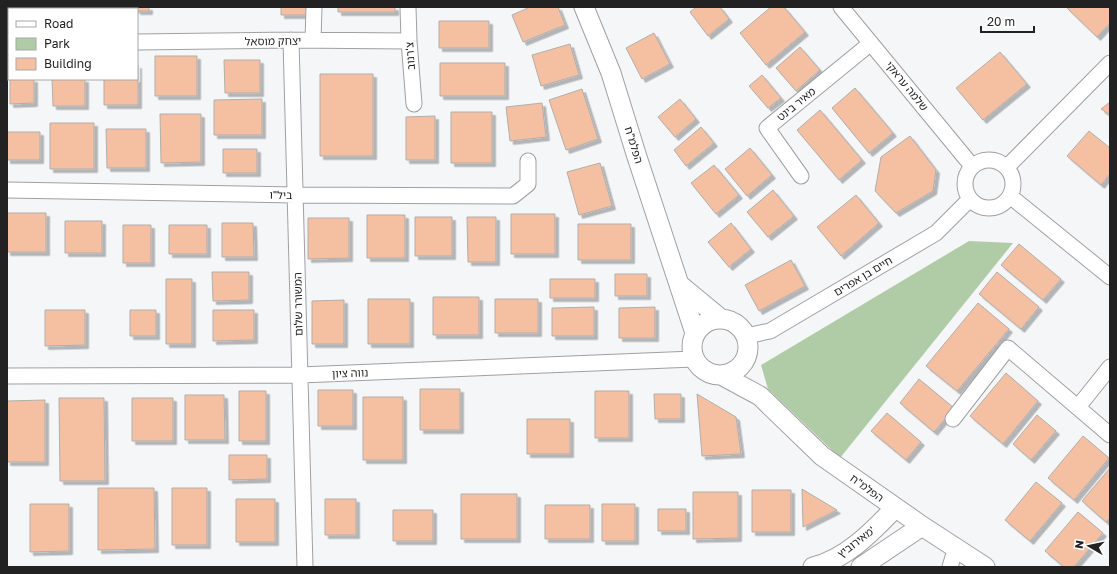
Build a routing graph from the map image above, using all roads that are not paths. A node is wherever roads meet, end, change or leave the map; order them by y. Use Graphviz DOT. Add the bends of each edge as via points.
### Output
graph roads {
  1 [pos="314,7"];
  2 [pos="408,7"];
  3 [pos="584,7"];
  4 [pos="841,7"];
  5 [pos="291,40"];
  6 [pos="313,40"];
  7 [pos="409,41"];
  8 [pos="138,42"];
  9 [pos="871,43"];
  10 [pos="1110,63"];
  11 [pos="414,104"];
  12 [pos="528,161"];
  13 [pos="972,166"];
  14 [pos="1007,167"];
  15 [pos="801,176"];
  16 [pos="7,190"];
  17 [pos="296,195"];
  18 [pos="1010,196"];
  19 [pos="970,199"];
  20 [pos="1110,276"];
  21 [pos="680,285"];
  22 [pos="721,319"];
  23 [pos="695,333"];
  24 [pos="746,336"];
  25 [pos="694,359"];
  26 [pos="745,361"];
  27 [pos="1110,367"];
  28 [pos="300,375"];
  29 [pos="7,376"];
  30 [pos="723,376"];
  31 [pos="760,396"];
  32 [pos="1078,407"];
  33 [pos="953,419"];
  34 [pos="1110,435"];
  35 [pos="895,508"];
  36 [pos="922,526"];
  37 [pos="958,550"];
  38 [pos="306,567"];
  39 [pos="813,567"];
  40 [pos="861,567"];
  41 [pos="950,567"];
  42 [pos="985,567"];
  1 -- 6 [label="street"];
  2 -- 7 [label="street, צ'רנוב"];
  3 -- 21 [label="street, הפלמ\"ח" via="612,72 637,157"];
  4 -- 9 [label="street, שלמה עראקי"];
  5 -- 6 [label="street, יצחק מוסאל"];
  5 -- 8 [label="street, יצחק מוסאל"];
  5 -- 17 [label="street, המשורר שלום"];
  6 -- 7 [label="street, יצחק מוסאל"];
  7 -- 11 [label="street, צ'רנוב"];
  9 -- 13 [label="street, שלמה עראקי"];
  9 -- 15 [label="street, מאיר בינט" via="767,128"];
  10 -- 14 [label="street"];
  12 -- 17 [label="street, ביל\"ו" via="528,184 513,196"];
  13 -- 14 [label="street" via="986,160 994,160"];
  13 -- 19 [label="street" via="965,179 966,193"];
  14 -- 18 [label="street" via="1013,181"];
  16 -- 17 [label="street, ביל\"ו"];
  17 -- 28 [label="street, המשורר שלום"];
  18 -- 19 [label="street" via="999,206 992,208 976,205"];
  18 -- 20 [label="street"];
  19 -- 24 [label="street, חיים בן אפרים" via="936,233 770,331"];
  21 -- 22 [label="street"];
  21 -- 23 [label="street, הפלמ\"ח"];
  22 -- 23 [label="street" via="706,322"];
  22 -- 24 [label="street" via="736,324"];
  23 -- 25 [label="street, הפלמ\"ח" via="692,346"];
  24 -- 26 [label="street" via="748,353"];
  25 -- 28 [label="street, נווה ציון"];
  25 -- 30 [label="street, הפלמ\"ח" via="705,372"];
  26 -- 30 [label="street" via="740,368"];
  26 -- 31 [label="street, הפלמ\"ח"];
  27 -- 32 [label="street"];
  28 -- 29 [label="street, נווה ציון"];
  28 -- 38 [label="street, המשורר שלום"];
  30 -- 31 [label="street, הפלמ\"ח"];
  31 -- 35 [label="street, הפלמ\"ח" via="822,456"];
  32 -- 33 [label="street" via="1008,348"];
  32 -- 34 [label="street"];
  35 -- 36 [label="street, הפלמ\"ח"];
  35 -- 39 [label="street, מאירוביץ'" via="858,544 839,556"];
  36 -- 37 [label="street, הפלמ\"ח"];
  36 -- 40 [label="street, מאירוביץ'"];
  37 -- 41 [label="street"];
  37 -- 42 [label="street, הפלמ\"ח"];
}
